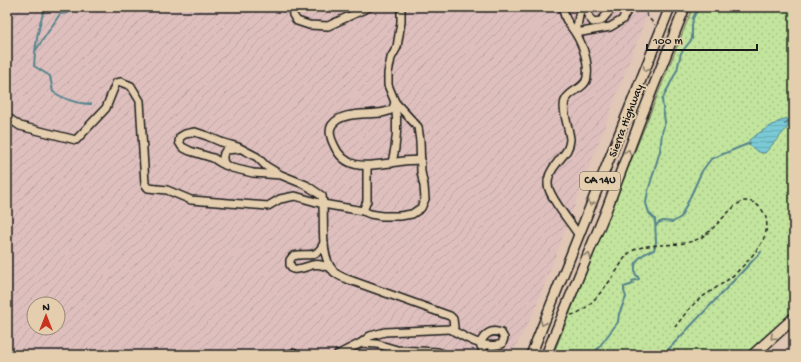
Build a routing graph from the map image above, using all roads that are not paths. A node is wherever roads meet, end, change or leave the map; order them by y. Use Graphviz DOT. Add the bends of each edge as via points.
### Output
graph roads {
  1 [pos="292,7"];
  2 [pos="369,7"];
  3 [pos="401,7"];
  4 [pos="563,7"];
  5 [pos="613,7"];
  6 [pos="625,7"];
  7 [pos="670,7"];
  8 [pos="685,7"];
  9 [pos="576,33"];
  10 [pos="395,102"];
  11 [pos="7,118"];
  12 [pos="241,148"];
  13 [pos="421,160"];
  14 [pos="392,163"];
  15 [pos="225,165"];
  16 [pos="367,166"];
  17 [pos="281,175"];
  18 [pos="323,204"];
  19 [pos="364,211"];
  20 [pos="578,234"];
  21 [pos="593,241"];
  22 [pos="324,243"];
  23 [pos="332,269"];
  24 [pos="794,318"];
  25 [pos="450,330"];
  26 [pos="361,343"];
  27 [pos="284,355"];
  28 [pos="297,355"];
  29 [pos="336,355"];
  30 [pos="446,355"];
  31 [pos="485,355"];
  32 [pos="531,355"];
  33 [pos="546,355"];
  34 [pos="753,355"];
  1 -- 2 [label="street" via="293,16 297,21 309,25 328,26"];
  3 -- 10 [label="street" via="397,47 391,58 388,73 388,85"];
  4 -- 9 [label="street" via="568,25"];
  5 -- 9 [label="street" via="601,21 593,22 588,11 580,10"];
  6 -- 9 [label="street" via="622,20 610,27"];
  7 -- 20 [label="main road, Sierra Highway / CA 14U, one-way"];
  21 -- 8 [label="main road, Sierra Highway / CA 14U, one-way"];
  9 -- 20 [label="street" via="582,44 587,80 566,98 564,105 570,140 568,151 550,172 548,186"];
  10 -- 13 [label="street" via="418,127"];
  10 -- 14 [label="street" via="396,145"];
  10 -- 16 [label="street" via="388,112 352,114 340,118 330,130 338,154 344,160 355,165"];
  11 -- 18 [label="street" via="20,126 76,140 106,108 116,83 121,82 131,86 140,101 145,184 148,188 168,190 191,200 268,206 280,199 295,196"];
  12 -- 15 [label="street" via="226,150 222,160"];
  12 -- 15 [label="street" via="195,132 180,137 178,142 182,147"];
  12 -- 17 [label="street"];
  13 -- 14 [label="street"];
  13 -- 19 [label="street" via="425,199 422,208 412,214 400,216 382,216"];
  14 -- 16 [label="street"];
  15 -- 17 [label="street" via="253,173"];
  16 -- 19 [label="street" via="367,201"];
  17 -- 18 [label="street" via="306,185 322,196"];
  18 -- 19 [label="street"];
  18 -- 22 [label="street"];
  20 -- 21 [label="main road"];
  20 -- 32 [label="main road, Sierra Highway / CA 14U, one-way"];
  33 -- 21 [label="main road, Sierra Highway / CA 14U, one-way"];
  22 -- 23 [label="street"];
  22 -- 23 [label="street" via="318,253 293,256 290,265 293,269 299,270 314,264"];
  23 -- 25 [label="street" via="347,280 450,316 454,319 454,326"];
  24 -- 34 [label="highway, one-way"];
  25 -- 26 [label="street" via="385,332 370,336"];
  25 -- 31 [label="street" via="480,344"];
  26 -- 29 [label="street"];
  26 -- 30 [label="street"];
  27 -- 28 [label="street"];
}
